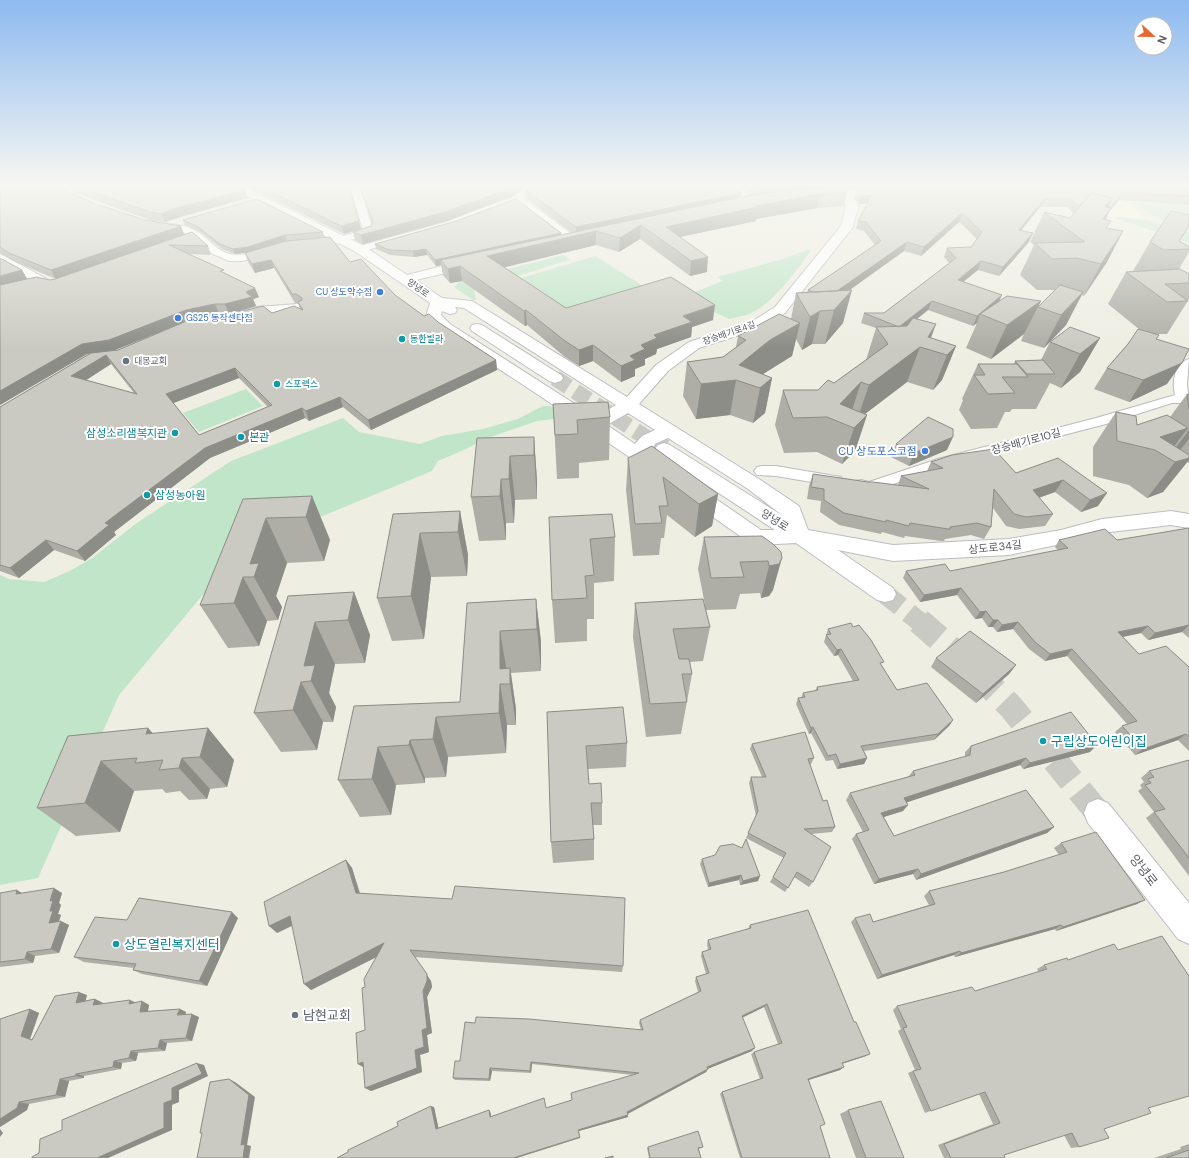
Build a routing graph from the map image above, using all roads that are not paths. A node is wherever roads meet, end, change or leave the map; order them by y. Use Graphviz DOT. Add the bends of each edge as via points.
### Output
graph roads {
  1 [pos="203,240"];
  2 [pos="341,240"];
  3 [pos="392,240"];
  4 [pos="571,240"];
  5 [pos="581,240"];
  6 [pos="835,240"];
  7 [pos="574,242"];
  8 [pos="302,245"];
  9 [pos="559,245"];
  10 [pos="280,248"];
  11 [pos="360,249"];
  12 [pos="0,257"];
  13 [pos="375,258"];
  14 [pos="398,260"];
  15 [pos="482,261"];
  16 [pos="421,262"];
  17 [pos="460,265"];
  18 [pos="405,279"];
  19 [pos="27,284"];
  20 [pos="438,302"];
  21 [pos="298,308"];
  22 [pos="230,319"];
  23 [pos="1189,363"];
  24 [pos="583,376"];
  25 [pos="552,386"];
  26 [pos="1186,398"];
  27 [pos="629,405"];
  28 [pos="594,425"];
  29 [pos="669,441"];
  30 [pos="645,458"];
  31 [pos="762,471"];
  32 [pos="1189,521"];
  33 [pos="799,536"];
  34 [pos="893,554"];
  35 [pos="1098,813"];
  36 [pos="1189,928"];
  1 -- 10 [label="street" via="228,258 251,257"];
  2 -- 8 [label="street"];
  2 -- 11 [label="main road, 양녕로"];
  3 -- 11 [label="street"];
  4 -- 7 [label="street"];
  5 -- 7 [label="main road"];
  6 -- 27 [label="main road, 장승배기로4길" via="780,310 756,325 694,345 662,368"];
  7 -- 9 [label="main road"];
  11 -- 13 [label="main road, 양녕로"];
  12 -- 19 [label="street" via="10,265 45,281"];
  13 -- 14 [label="main road"];
  13 -- 18 [label="main road, 양녕로"];
  15 -- 17 [label="main road"];
  16 -- 17 [label="main road"];
  17 -- 18 [label="main road"];
  18 -- 20 [label="main road, 양녕로"];
  20 -- 24 [label="main road, 양녕로" via="467,304"];
  20 -- 25 [label="main road" via="433,316 445,327"];
  21 -- 22 [label="street" via="257,311"];
  23 -- 26 [label="street, 장승배기로10길" via="1179,386"];
  24 -- 25 [label="main road" via="582,382 572,391 564,393"];
  24 -- 27 [label="main road, 양녕로"];
  25 -- 28 [label="main road"];
  26 -- 31 [label="street, 장승배기로10길" via="943,462 870,487 776,471"];
  27 -- 28 [label="main road, 장승배기로4길"];
  27 -- 29 [label="main road, 양녕로"];
  28 -- 30 [label="main road"];
  29 -- 30 [label="main road" via="663,433 647,440 642,446 641,454"];
  29 -- 33 [label="main road, 양녕로"];
  30 -- 33 [label="main road" via="757,538"];
  32 -- 34 [label="main road, 상도로34길" via="1171,518 1102,526 1010,547"];
  33 -- 34 [label="main road, 상도로34길"];
  33 -- 34 [label="main road, 양녕로" via="885,594 876,580 877,568 884,556"];
  35 -- 36 [label="main road, 양녕로"];
}
